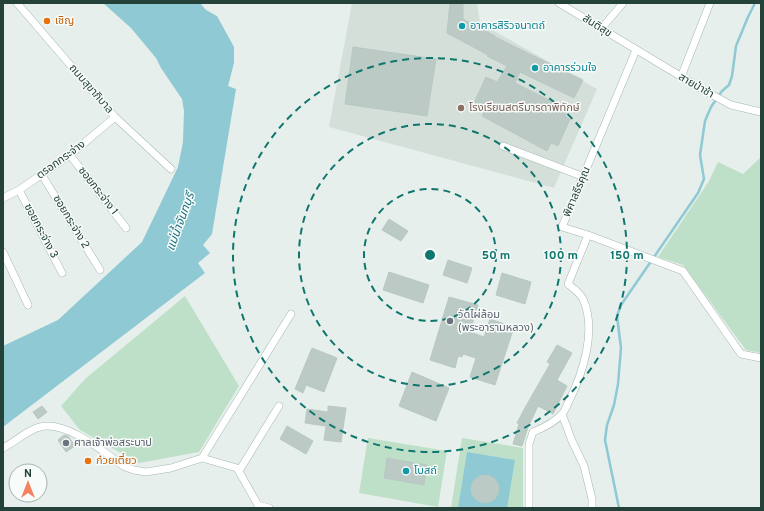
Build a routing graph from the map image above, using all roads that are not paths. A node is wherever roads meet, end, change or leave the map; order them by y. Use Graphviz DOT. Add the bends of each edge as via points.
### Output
graph roads {
  1 [pos="17,3"];
  2 [pos="559,3"];
  3 [pos="623,3"];
  4 [pos="710,3"];
  5 [pos="601,29"];
  6 [pos="636,50"];
  7 [pos="681,77"];
  8 [pos="761,112"];
  9 [pos="115,117"];
  10 [pos="503,146"];
  11 [pos="70,155"];
  12 [pos="171,169"];
  13 [pos="42,175"];
  14 [pos="584,177"];
  15 [pos="19,190"];
  16 [pos="3,198"];
  17 [pos="126,228"];
  18 [pos="588,235"];
  19 [pos="3,252"];
  20 [pos="100,270"];
  21 [pos="62,273"];
  22 [pos="28,305"];
  23 [pos="292,314"];
  24 [pos="761,358"];
  25 [pos="279,406"];
  26 [pos="562,414"];
  27 [pos="3,448"];
  28 [pos="202,458"];
  29 [pos="239,471"];
  30 [pos="257,506"];
  31 [pos="269,508"];
  32 [pos="529,508"];
  33 [pos="592,508"];
  1 -- 9 [label="street, ถนนสุขาภิบาล"];
  2 -- 5 [label="street, สันติสุข"];
  3 -- 5 [label="street"];
  4 -- 7 [label="street"];
  5 -- 6 [label="street, สันติสุข"];
  6 -- 7 [label="street, สายป่าช้า"];
  6 -- 14 [label="street, พิศาลธีรคุณ"];
  7 -- 8 [label="street, สายป่าช้า" via="731,105"];
  9 -- 11 [label="street, ตรอกกระจ่าง"];
  9 -- 12 [label="street, ถนนสุขาภิบาล"];
  10 -- 14 [label="street"];
  11 -- 13 [label="street, ตรอกกระจ่าง"];
  11 -- 17 [label="street, ซอยกระจ่าง 1"];
  13 -- 15 [label="street, ตรอกกระจ่าง"];
  13 -- 20 [label="street, ซอยกระจ่าง 2"];
  14 -- 18 [label="street, พิศาลธีรคุณ" via="560,228"];
  15 -- 16 [label="street, ตรอกกระจ่าง"];
  15 -- 21 [label="street, ซอยกระจ่าง 3"];
  18 -- 24 [label="street, พิศาลธีรคุณ" via="683,271 741,354"];
  18 -- 26 [label="street" via="568,284 582,297 587,309 587,352 577,384"];
  19 -- 22 [label="street"];
  23 -- 28 [label="street"];
  25 -- 29 [label="street"];
  26 -- 32 [label="street" via="545,428 533,432 529,444"];
  26 -- 33 [label="street" via="584,466"];
  27 -- 28 [label="street" via="34,429 44,426 76,433 125,467 134,470 160,471"];
  28 -- 29 [label="street" via="237,468"];
  29 -- 30 [label="street"];
  30 -- 31 [label="street"];
}
